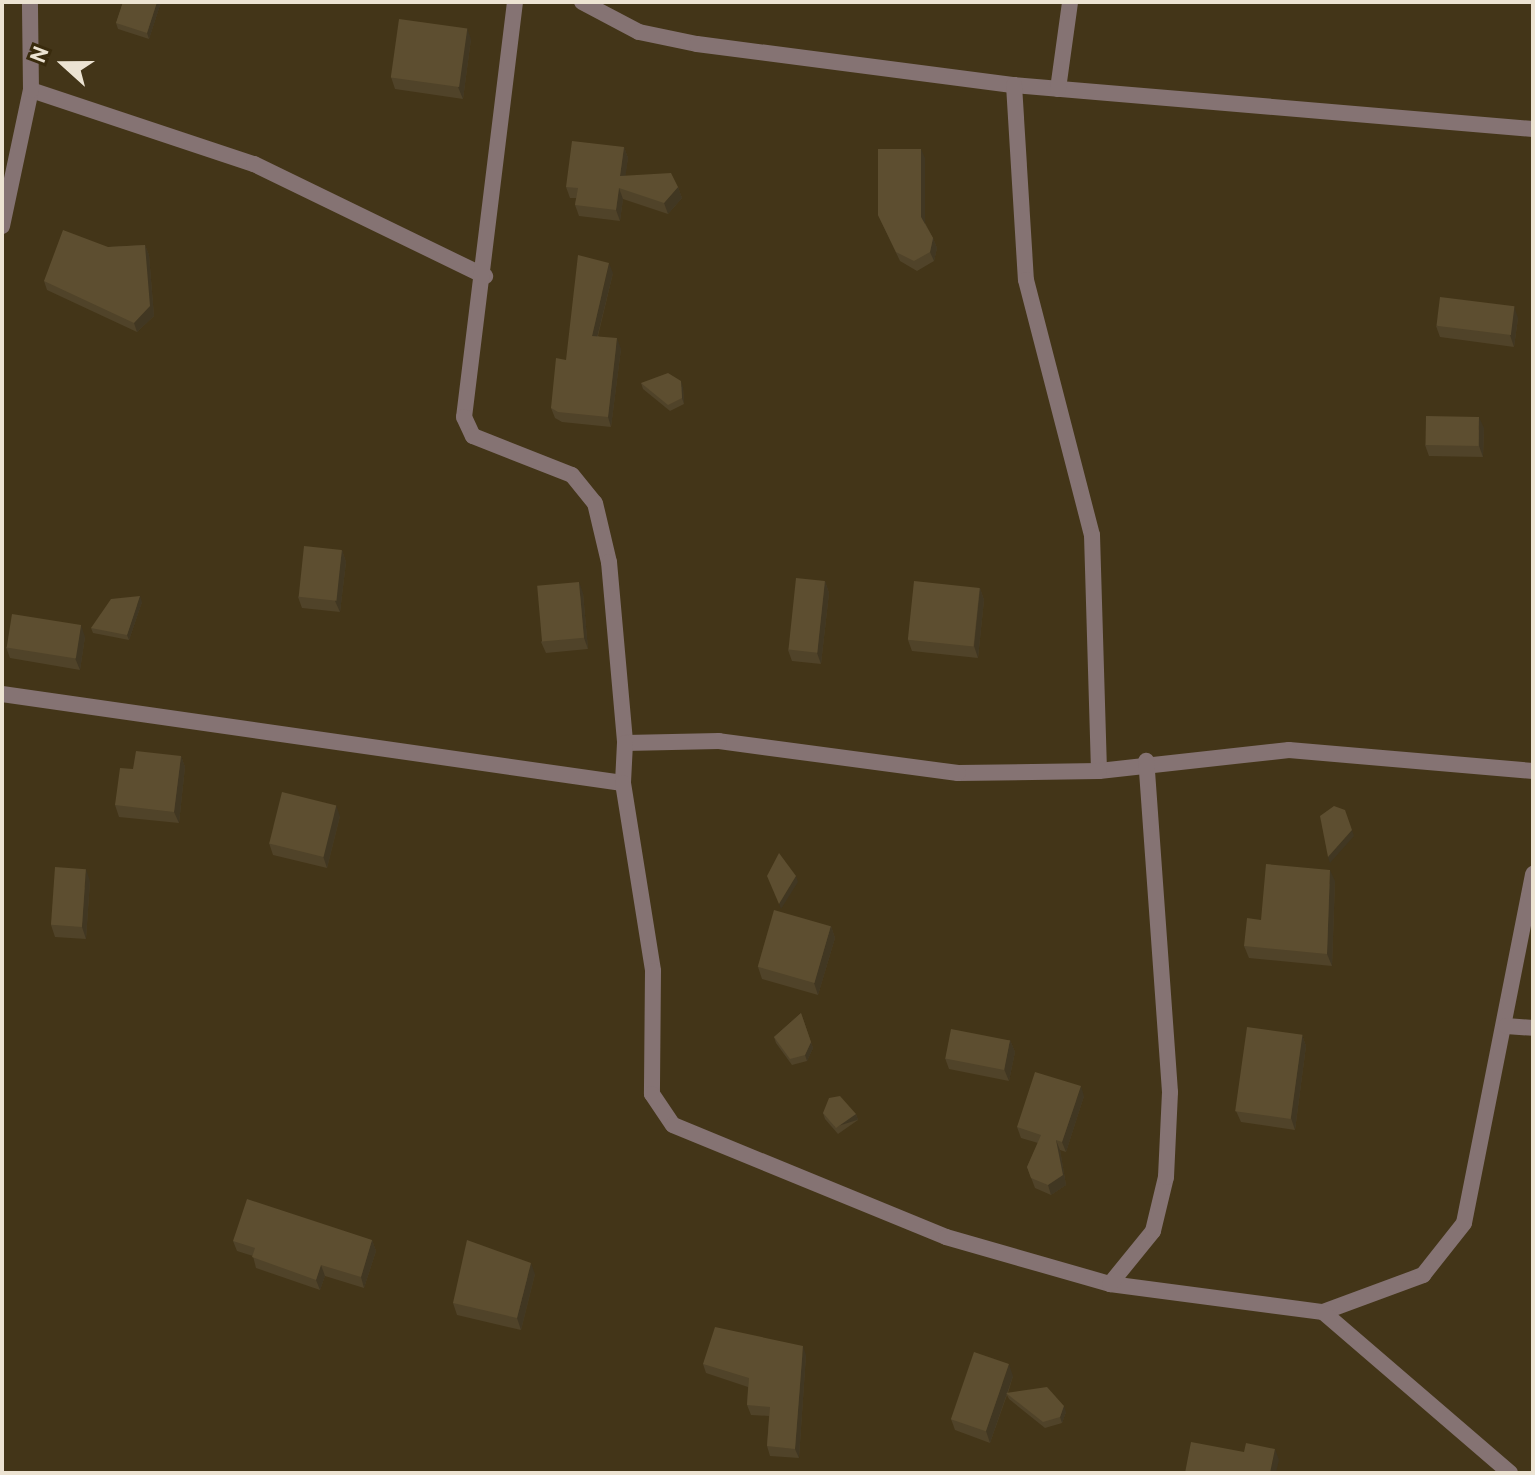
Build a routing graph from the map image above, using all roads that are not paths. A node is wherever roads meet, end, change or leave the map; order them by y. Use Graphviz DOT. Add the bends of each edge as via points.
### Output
graph roads {
  1 [pos="30,2"];
  2 [pos="515,2"];
  3 [pos="582,2"];
  4 [pos="1070,2"];
  5 [pos="1014,85"];
  6 [pos="1058,89"];
  7 [pos="31,90"];
  8 [pos="1533,129"];
  9 [pos="2,226"];
  10 [pos="485,276"];
  11 [pos="2,694"];
  12 [pos="625,743"];
  13 [pos="1146,761"];
  14 [pos="1099,771"];
  15 [pos="1533,771"];
  16 [pos="623,783"];
  17 [pos="1533,874"];
  18 [pos="1506,1026"];
  19 [pos="1533,1028"];
  20 [pos="1110,1284"];
  21 [pos="1323,1312"];
  22 [pos="1510,1473"];
  1 -- 7 [label="street"];
  2 -- 10 [label="street"];
  3 -- 5 [label="street" via="669,40"];
  4 -- 6 [label="street"];
  5 -- 6 [label="street"];
  5 -- 14 [label="street" via="1029,293 1092,535"];
  6 -- 8 [label="street"];
  7 -- 9 [label="street"];
  7 -- 10 [label="street" via="254,164"];
  10 -- 12 [label="street" via="466,428 572,475 595,503 609,562"];
  11 -- 16 [label="street"];
  12 -- 14 [label="street" via="733,742 803,758 958,773"];
  12 -- 16 [label="street"];
  13 -- 14 [label="street"];
  13 -- 15 [label="street" via="1289,750"];
  13 -- 20 [label="street" via="1170,1092 1166,1177 1153,1231"];
  16 -- 20 [label="street" via="651,950 652,1094 661,1114 688,1133 946,1237"];
  17 -- 18 [label="street"];
  18 -- 19 [label="street"];
  18 -- 21 [label="street" via="1456,1237 1423,1275"];
  20 -- 21 [label="street"];
  21 -- 22 [label="street"];
}
